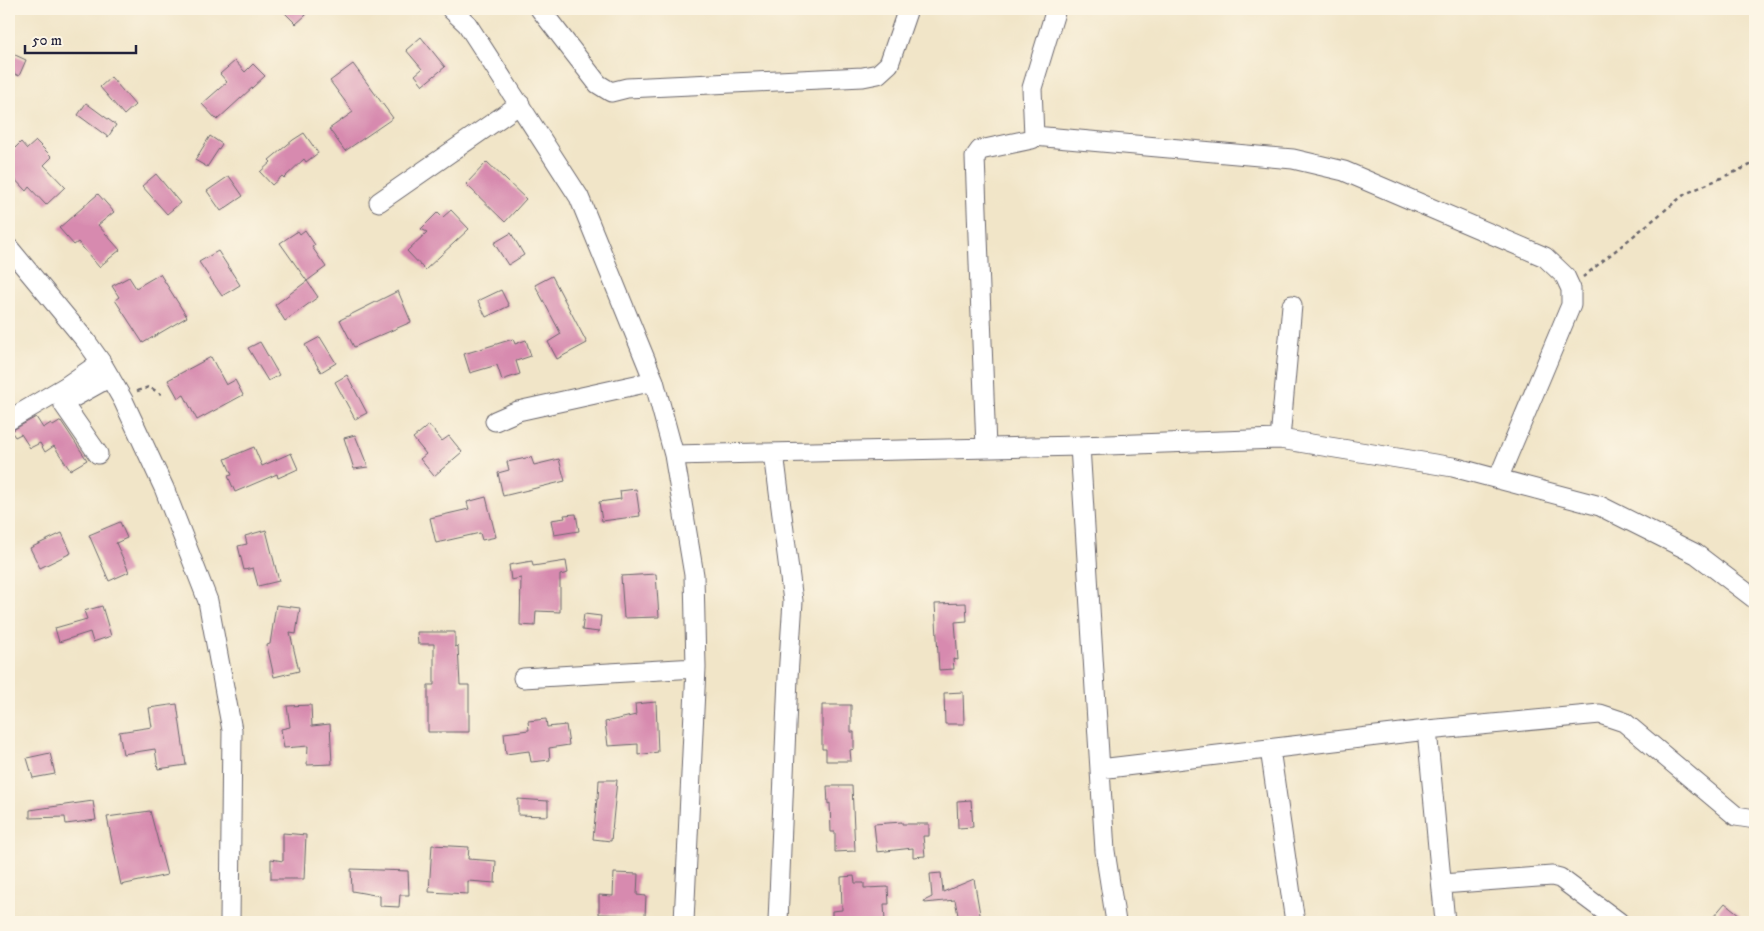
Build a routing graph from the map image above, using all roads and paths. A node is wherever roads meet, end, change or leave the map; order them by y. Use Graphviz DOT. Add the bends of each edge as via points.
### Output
graph roads {
  1 [pos="451,9"];
  2 [pos="540,9"];
  3 [pos="908,9"];
  4 [pos="1056,9"];
  5 [pos="520,104"];
  6 [pos="1034,136"];
  7 [pos="1755,163"];
  8 [pos="379,202"];
  9 [pos="9,248"];
  10 [pos="1571,289"];
  11 [pos="1292,305"];
  12 [pos="105,370"];
  13 [pos="654,380"];
  14 [pos="161,394"];
  15 [pos="123,400"];
  16 [pos="9,420"];
  17 [pos="495,421"];
  18 [pos="1280,438"];
  19 [pos="1080,446"];
  20 [pos="986,448"];
  21 [pos="774,453"];
  22 [pos="98,454"];
  23 [pos="674,455"];
  24 [pos="1498,479"];
  25 [pos="1755,599"];
  26 [pos="696,668"];
  27 [pos="523,678"];
  28 [pos="1427,730"];
  29 [pos="1270,749"];
  30 [pos="1100,769"];
  31 [pos="1755,819"];
  32 [pos="1442,884"];
  33 [pos="230,922"];
  34 [pos="684,922"];
  35 [pos="778,922"];
  36 [pos="1116,922"];
  37 [pos="1295,922"];
  38 [pos="1446,922"];
  39 [pos="1619,922"];
  1 -- 5 [label="street" via="467,24"];
  2 -- 3 [label="street" via="598,84 611,92 627,88 878,74 890,64"];
  4 -- 6 [label="street" via="1032,88"];
  5 -- 8 [label="street"];
  5 -- 13 [label="street" via="579,197"];
  6 -- 10 [label="street" via="1293,159 1344,171 1545,258 1565,276"];
  6 -- 20 [label="street" via="980,150 975,157"];
  7 -- 10 [label="path" via="1685,194"];
  9 -- 12 [label="street" via="86,341"];
  10 -- 24 [label="street" via="1571,305"];
  11 -- 18 [label="street"];
  12 -- 15 [label="street"];
  12 -- 16 [label="street" via="84,372"];
  12 -- 22 [label="street" via="64,405"];
  13 -- 17 [label="street" via="518,411"];
  13 -- 23 [label="street"];
  14 -- 15 [label="path" via="149,387"];
  15 -- 33 [label="street" via="164,488 208,601 232,730"];
  18 -- 19 [label="street"];
  18 -- 24 [label="street" via="1452,467"];
  19 -- 20 [label="street"];
  19 -- 30 [label="street"];
  20 -- 21 [label="street"];
  21 -- 23 [label="street"];
  21 -- 35 [label="street" via="794,601"];
  23 -- 26 [label="street" via="694,575"];
  24 -- 25 [label="street" via="1600,506 1696,554"];
  26 -- 27 [label="street"];
  26 -- 34 [label="street"];
  28 -- 29 [label="street"];
  28 -- 31 [label="street" via="1600,714 1624,722 1736,816"];
  28 -- 32 [label="street"];
  29 -- 30 [label="street"];
  29 -- 37 [label="street"];
  30 -- 36 [label="street" via="1105,851"];
  32 -- 38 [label="street"];
  32 -- 39 [label="street" via="1552,876 1560,878"];
}
